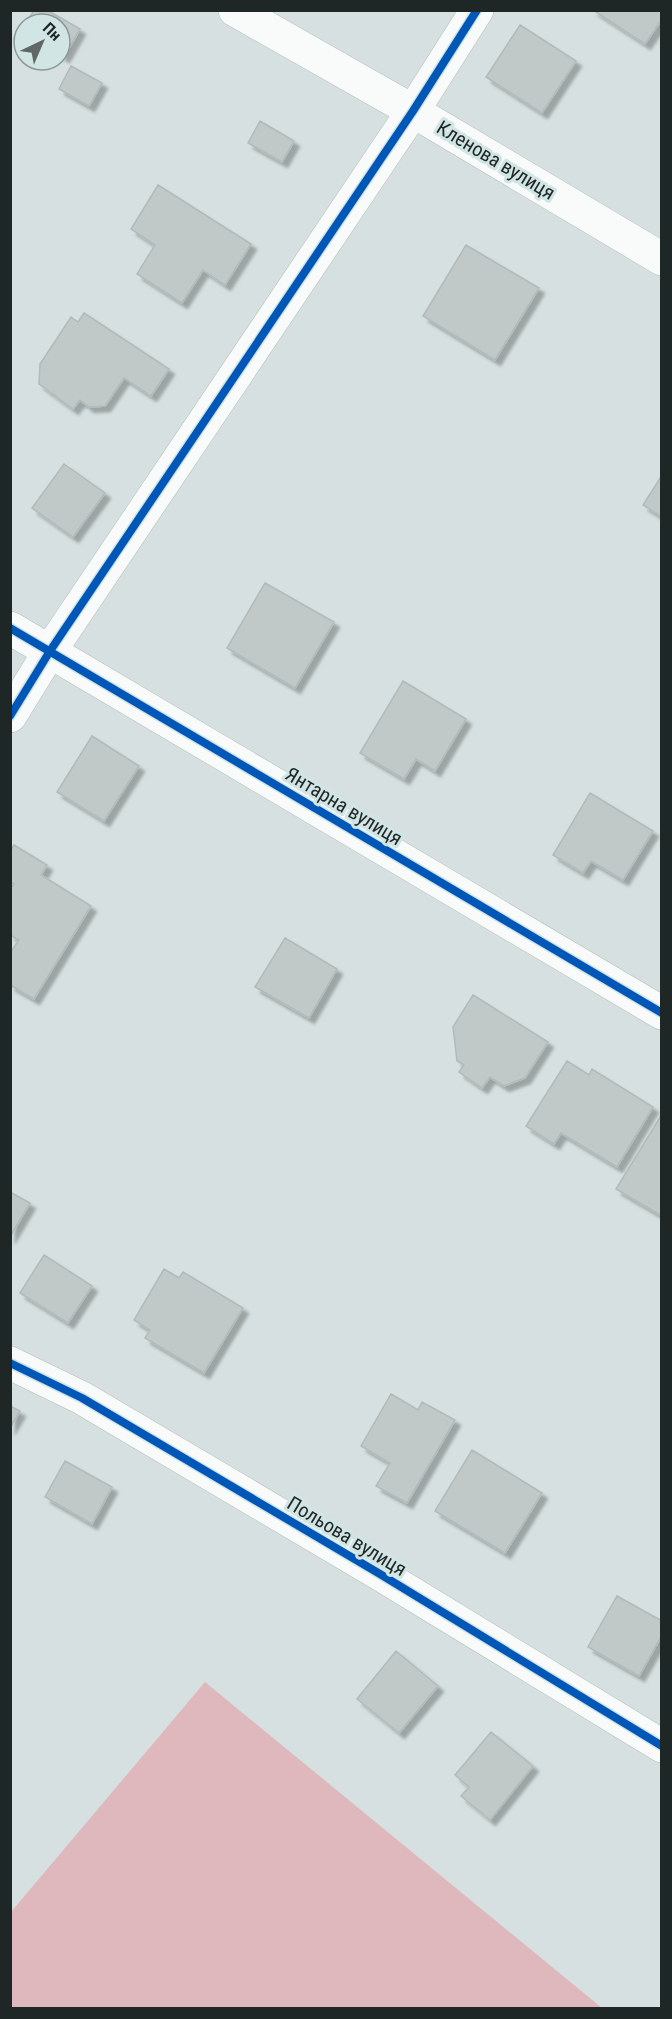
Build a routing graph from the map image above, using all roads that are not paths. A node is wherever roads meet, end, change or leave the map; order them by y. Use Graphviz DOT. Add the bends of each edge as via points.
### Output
graph roads {
  1 [pos="235,10"];
  2 [pos="477,10"];
  3 [pos="413,111"];
  4 [pos="662,259"];
  5 [pos="10,628"];
  6 [pos="50,651"];
  7 [pos="10,716"];
  8 [pos="662,1013"];
  9 [pos="10,1362"];
  10 [pos="662,1746"];
  1 -- 3 [label="street, Кленова вулиця"];
  2 -- 3 [label="street"];
  3 -- 4 [label="street, Кленова вулиця"];
  3 -- 6 [label="street"];
  5 -- 6 [label="street, Янтарна вулиця"];
  6 -- 7 [label="street"];
  6 -- 8 [label="street, Янтарна вулиця"];
  9 -- 10 [label="street, Польова вулиця" via="82,1398"];
}
